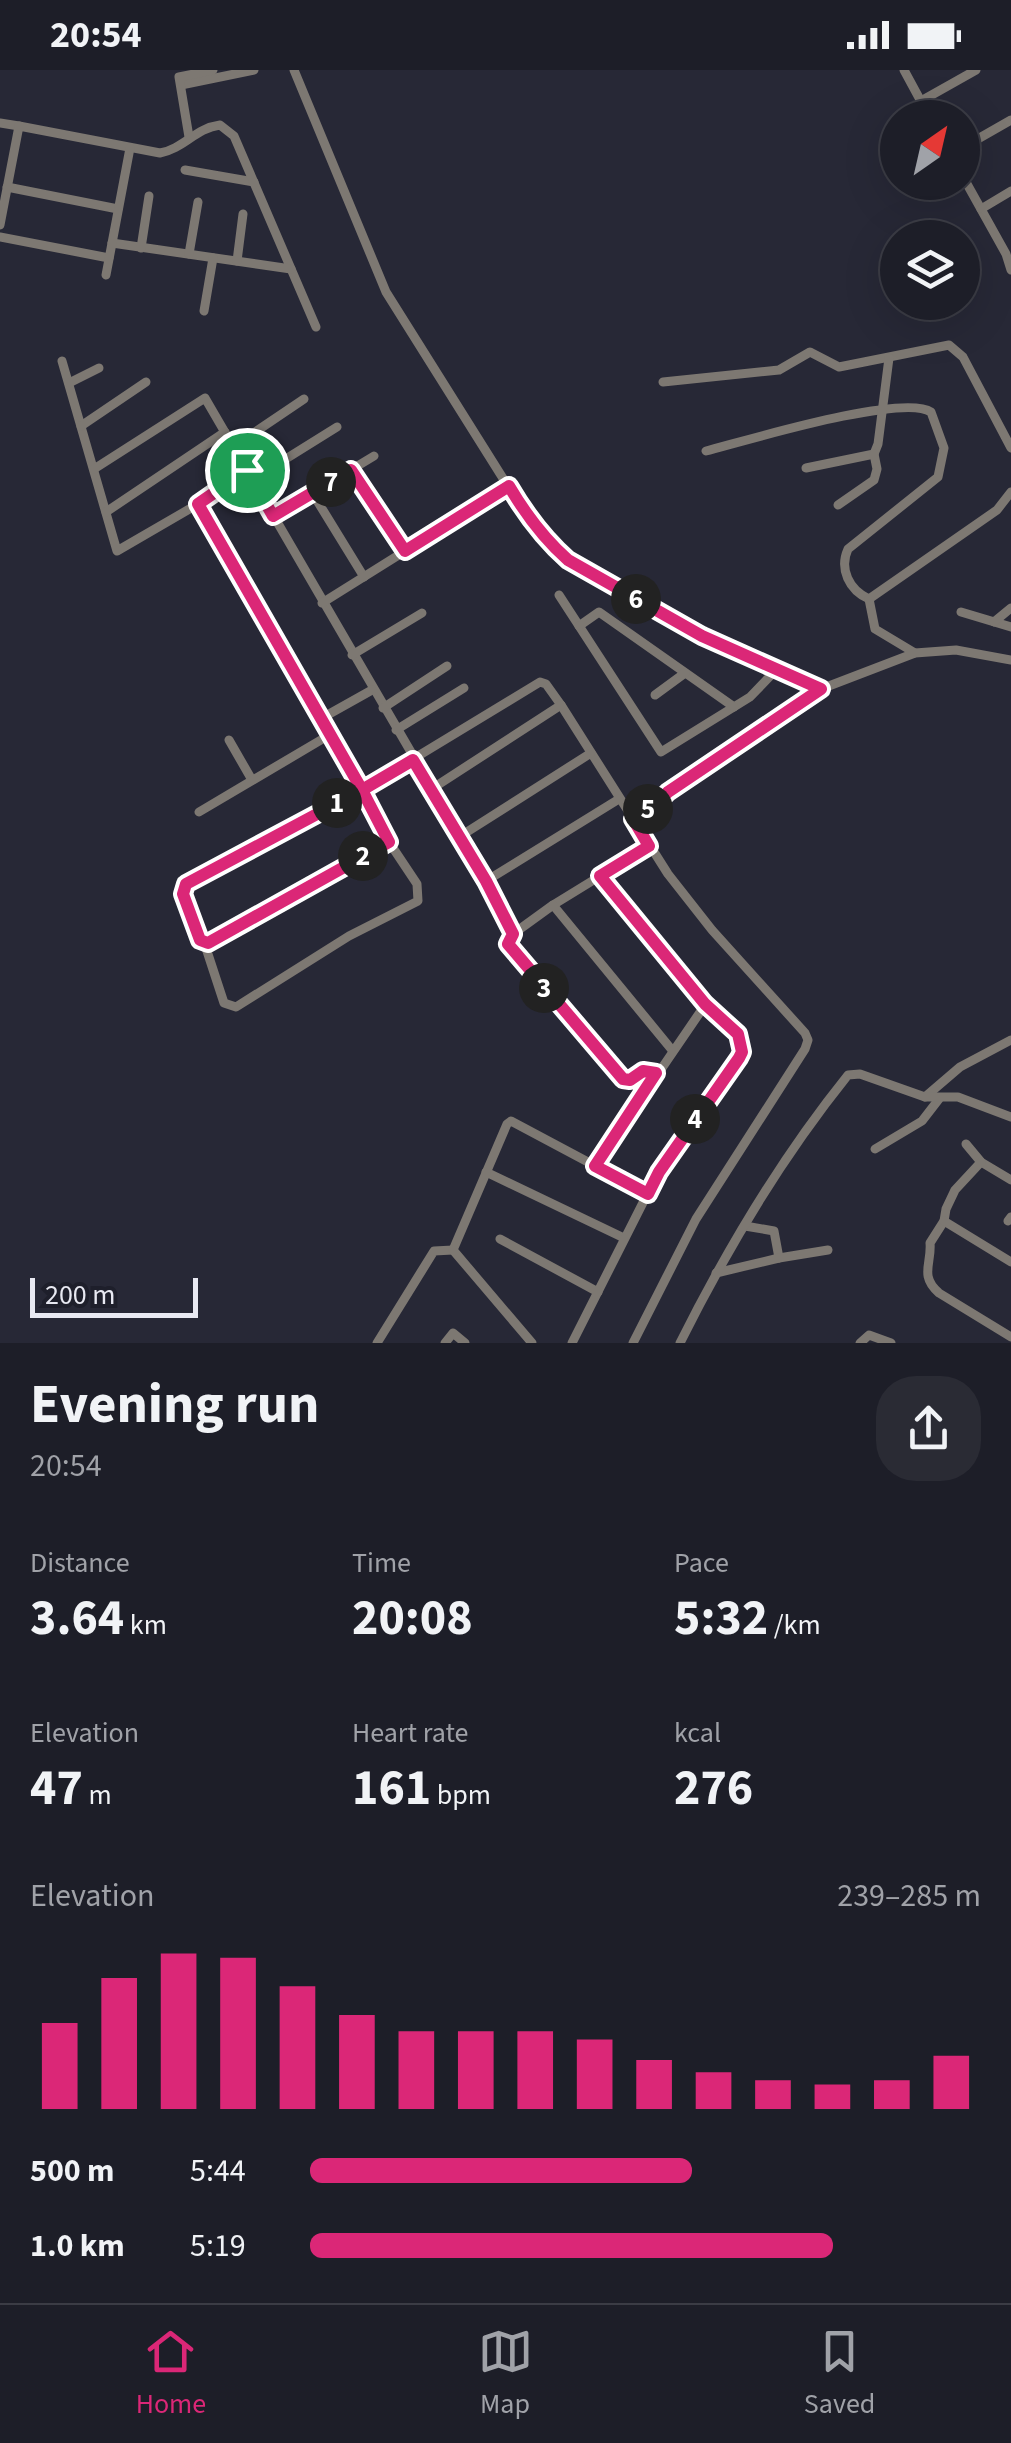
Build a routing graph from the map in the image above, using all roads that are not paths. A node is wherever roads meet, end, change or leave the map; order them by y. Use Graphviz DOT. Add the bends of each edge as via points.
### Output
graph roads {
  1 [pos="213,70"];
  2 [pos="254,70"];
  3 [pos="294,70"];
  4 [pos="904,70"];
  5 [pos="976,70"];
  6 [pos="180,81"];
  7 [pos="920,100"];
  8 [pos="923,100"];
  9 [pos="1011,120"];
  10 [pos="0,123"];
  11 [pos="18,126"];
  12 [pos="189,137"];
  13 [pos="980,138"];
  14 [pos="130,148"];
  15 [pos="185,170"];
  16 [pos="254,182"];
  17 [pos="7,188"];
  18 [pos="1011,191"];
  19 [pos="150,196"];
  20 [pos="976,200"];
  21 [pos="198,202"];
  22 [pos="981,209"];
  23 [pos="118,210"];
  24 [pos="244,214"];
  25 [pos="0,225"];
  26 [pos="0,237"];
  27 [pos="112,244"];
  28 [pos="141,248"];
  29 [pos="189,254"];
  30 [pos="1009,257"];
  31 [pos="110,258"];
  32 [pos="213,258"];
  33 [pos="236,261"];
  34 [pos="291,269"];
  35 [pos="1011,270"];
  36 [pos="106,275"];
  37 [pos="204,310"];
  38 [pos="316,327"];
  39 [pos="889,358"];
  40 [pos="62,360"];
  41 [pos="99,368"];
  42 [pos="146,382"];
  43 [pos="663,382"];
  44 [pos="69,383"];
  45 [pos="304,398"];
  46 [pos="881,410"];
  47 [pos="81,426"];
  48 [pos="337,427"];
  49 [pos="225,432"];
  50 [pos="234,447"];
  51 [pos="1011,448"];
  52 [pos="706,451"];
  53 [pos="874,454"];
  54 [pos="374,456"];
  55 [pos="806,468"];
  56 [pos="94,469"];
  57 [pos="351,470"];
  58 [pos="250,475"];
  59 [pos="509,486"];
  60 [pos="1011,492"];
  61 [pos="313,494"];
  62 [pos="198,504"];
  63 [pos="838,505"];
  64 [pos="106,512"];
  65 [pos="273,516"];
  66 [pos="405,551"];
  67 [pos="364,576"];
  68 [pos="559,595"];
  69 [pos="869,599"];
  70 [pos="322,603"];
  71 [pos="1011,608"];
  72 [pos="960,612"];
  73 [pos="422,613"];
  74 [pos="994,622"];
  75 [pos="580,626"];
  76 [pos="1011,627"];
  77 [pos="915,652"];
  78 [pos="352,655"];
  79 [pos="1011,660"];
  80 [pos="447,666"];
  81 [pos="776,670"];
  82 [pos="685,672"];
  83 [pos="464,688"];
  84 [pos="821,689"];
  85 [pos="372,690"];
  86 [pos="655,694"];
  87 [pos="562,705"];
  88 [pos="734,707"];
  89 [pos="383,708"];
  90 [pos="322,718"];
  91 [pos="396,730"];
  92 [pos="331,734"];
  93 [pos="230,740"];
  94 [pos="591,752"];
  95 [pos="413,760"];
  96 [pos="252,780"];
  97 [pos="362,790"];
  98 [pos="430,790"];
  99 [pos="619,799"];
  100 [pos="199,812"];
  101 [pos="631,815"];
  102 [pos="459,837"];
  103 [pos="389,842"];
  104 [pos="649,846"];
  105 [pos="600,876"];
  106 [pos="486,881"];
  107 [pos="553,904"];
  108 [pos="513,934"];
  109 [pos="204,942"];
  110 [pos="705,1004"];
  111 [pos="1011,1040"];
  112 [pos="672,1050"];
  113 [pos="656,1073"];
  114 [pos="925,1098"];
  115 [pos="939,1100"];
  116 [pos="1011,1117"];
  117 [pos="966,1144"];
  118 [pos="875,1150"];
  119 [pos="981,1162"];
  120 [pos="595,1166"];
  121 [pos="486,1172"];
  122 [pos="1011,1180"];
  123 [pos="648,1194"];
  124 [pos="944,1222"];
  125 [pos="745,1226"];
  126 [pos="624,1238"];
  127 [pos="500,1239"];
  128 [pos="453,1250"];
  129 [pos="828,1250"];
  130 [pos="778,1258"];
  131 [pos="1011,1262"];
  132 [pos="716,1274"];
  133 [pos="598,1292"];
  134 [pos="1011,1337"];
  135 [pos="377,1343"];
  136 [pos="444,1343"];
  137 [pos="465,1343"];
  138 [pos="532,1343"];
  139 [pos="572,1343"];
  140 [pos="634,1343"];
  141 [pos="680,1343"];
  142 [pos="860,1343"];
  143 [pos="891,1343"];
  1 -- 6 [label="street"];
  2 -- 6 [label="street"];
  3 -- 59 [label="street" via="386,292"];
  4 -- 7 [label="street"];
  5 -- 8 [label="street"];
  6 -- 12 [label="street"];
  9 -- 13 [label="street"];
  10 -- 11 [label="street"];
  11 -- 14 [label="street"];
  11 -- 17 [label="street"];
  12 -- 14 [label="street" via="167,152"];
  12 -- 16 [label="street" via="211,126 225,128"];
  14 -- 23 [label="street"];
  15 -- 16 [label="street"];
  16 -- 34 [label="street"];
  17 -- 23 [label="street"];
  17 -- 25 [label="street"];
  18 -- 22 [label="street"];
  19 -- 28 [label="street"];
  20 -- 22 [label="street"];
  21 -- 29 [label="street"];
  22 -- 30 [label="street"];
  23 -- 27 [label="street"];
  24 -- 33 [label="street"];
  26 -- 31 [label="street"];
  27 -- 28 [label="street"];
  27 -- 31 [label="street"];
  28 -- 29 [label="street"];
  29 -- 32 [label="street"];
  30 -- 35 [label="street"];
  31 -- 36 [label="street"];
  32 -- 33 [label="street"];
  32 -- 37 [label="street"];
  33 -- 34 [label="street"];
  34 -- 38 [label="street"];
  39 -- 43 [label="street" via="839,367 810,352 779,370"];
  39 -- 46 [label="street"];
  39 -- 51 [label="street" via="956,348"];
  40 -- 44 [label="street"];
  41 -- 44 [label="street"];
  42 -- 47 [label="street"];
  44 -- 47 [label="street"];
  45 -- 50 [label="street"];
  46 -- 52 [label="street"];
  46 -- 53 [label="street"];
  46 -- 69 [label="street" via="926,408 944,448 932,484 848,549 844,571"];
  47 -- 56 [label="street"];
  48 -- 58 [label="street"];
  49 -- 50 [label="street"];
  49 -- 56 [label="street" via="206,398"];
  49 -- 64 [label="street"];
  50 -- 58 [label="street"];
  53 -- 55 [label="street"];
  53 -- 63 [label="street" via="874,480"];
  54 -- 57 [label="street"];
  56 -- 64 [label="street"];
  57 -- 61 [label="street"];
  57 -- 66 [label="street"];
  58 -- 62 [label="street"];
  58 -- 65 [label="street"];
  59 -- 66 [label="street"];
  59 -- 81 [label="street" via="568,560"];
  60 -- 69 [label="street" via="996,510"];
  61 -- 65 [label="street"];
  61 -- 67 [label="street"];
  62 -- 64 [label="street" via="117,551"];
  62 -- 90 [label="street"];
  65 -- 70 [label="street"];
  66 -- 67 [label="street"];
  67 -- 70 [label="street"];
  68 -- 75 [label="street"];
  69 -- 77 [label="street" via="875,629"];
  70 -- 78 [label="street"];
  71 -- 74 [label="street"];
  72 -- 74 [label="street"];
  73 -- 78 [label="street"];
  74 -- 76 [label="street"];
  75 -- 82 [label="street" via="599,612"];
  75 -- 88 [label="street" via="661,752"];
  77 -- 79 [label="street" via="956,650"];
  77 -- 84 [label="street"];
  78 -- 85 [label="street"];
  80 -- 89 [label="street"];
  81 -- 84 [label="street"];
  81 -- 88 [label="street"];
  82 -- 86 [label="street"];
  82 -- 88 [label="street"];
  83 -- 91 [label="street"];
  84 -- 101 [label="street"];
  85 -- 89 [label="street"];
  85 -- 90 [label="street"];
  87 -- 94 [label="street"];
  87 -- 95 [label="street" via="546,684 534,684"];
  87 -- 98 [label="street"];
  89 -- 91 [label="street"];
  90 -- 92 [label="street"];
  91 -- 95 [label="street"];
  92 -- 96 [label="street"];
  92 -- 97 [label="street"];
  93 -- 96 [label="street"];
  94 -- 99 [label="street"];
  94 -- 102 [label="street"];
  95 -- 97 [label="street"];
  95 -- 98 [label="street"];
  96 -- 100 [label="street"];
  97 -- 103 [label="street"];
  97 -- 109 [label="street" via="186,884 183,894"];
  98 -- 102 [label="street"];
  99 -- 101 [label="street"];
  99 -- 106 [label="street"];
  101 -- 104 [label="street"];
  102 -- 106 [label="street"];
  103 -- 109 [label="street"];
  103 -- 109 [label="street" via="416,884 418,901 236,1007 224,1004"];
  104 -- 105 [label="street"];
  104 -- 140 [label="street" via="808,1040 696,1220"];
  105 -- 107 [label="street"];
  105 -- 110 [label="street"];
  106 -- 108 [label="street"];
  107 -- 108 [label="street"];
  107 -- 112 [label="street"];
  108 -- 113 [label="street" via="508,944 623,1079"];
  110 -- 112 [label="street"];
  110 -- 123 [label="street" via="738,1034 742,1052"];
  111 -- 114 [label="street" via="960,1067"];
  112 -- 113 [label="street"];
  113 -- 120 [label="street"];
  114 -- 115 [label="street"];
  114 -- 125 [label="street" via="848,1075"];
  115 -- 116 [label="street" via="958,1097"];
  115 -- 118 [label="street" via="922,1121"];
  117 -- 119 [label="street"];
  119 -- 122 [label="street"];
  119 -- 124 [label="street" via="954,1190"];
  120 -- 121 [label="street" via="512,1122"];
  120 -- 123 [label="street"];
  121 -- 126 [label="street"];
  121 -- 128 [label="street"];
  123 -- 126 [label="street"];
  124 -- 131 [label="street"];
  124 -- 134 [label="street" via="930,1243 928,1281"];
  125 -- 130 [label="street" via="774,1231"];
  125 -- 132 [label="street"];
  126 -- 133 [label="street"];
  127 -- 133 [label="street"];
  128 -- 135 [label="street" via="434,1251"];
  128 -- 138 [label="street"];
  129 -- 130 [label="street"];
  130 -- 132 [label="street"];
  132 -- 141 [label="street"];
  133 -- 139 [label="street"];
  136 -- 137 [label="street" via="453,1333"];
  142 -- 143 [label="street" via="869,1335"];
}
